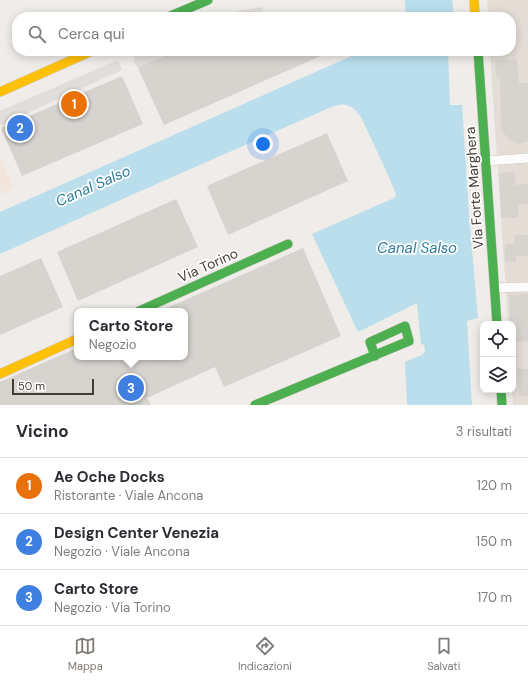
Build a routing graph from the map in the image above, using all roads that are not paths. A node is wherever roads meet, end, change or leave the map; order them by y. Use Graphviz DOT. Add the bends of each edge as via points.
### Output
graph roads {
  1 [pos="208,0"];
  2 [pos="474,0"];
  3 [pos="180,12"];
  4 [pos="475,12"];
  5 [pos="81,56"];
  6 [pos="478,56"];
  7 [pos="0,92"];
  8 [pos="528,158"];
  9 [pos="486,161"];
  10 [pos="288,244"];
  11 [pos="528,287"];
  12 [pos="494,288"];
  13 [pos="146,308"];
  14 [pos="496,321"];
  15 [pos="74,340"];
  16 [pos="375,356"];
  17 [pos="0,374"];
  18 [pos="501,393"];
  19 [pos="255,405"];
  20 [pos="502,405"];
  1 -- 3 [label="street"];
  2 -- 4 [label="street"];
  5 -- 7 [label="street"];
  6 -- 9 [label="street, Via Forte Marghera"];
  8 -- 9 [label="street"];
  9 -- 12 [label="street, Via Forte Marghera"];
  10 -- 13 [label="street, Via Torino"];
  11 -- 12 [label="street"];
  12 -- 14 [label="street, Via Forte Marghera"];
  15 -- 17 [label="street"];
  16 -- 19 [label="street"];
  18 -- 20 [label="street"];
}
